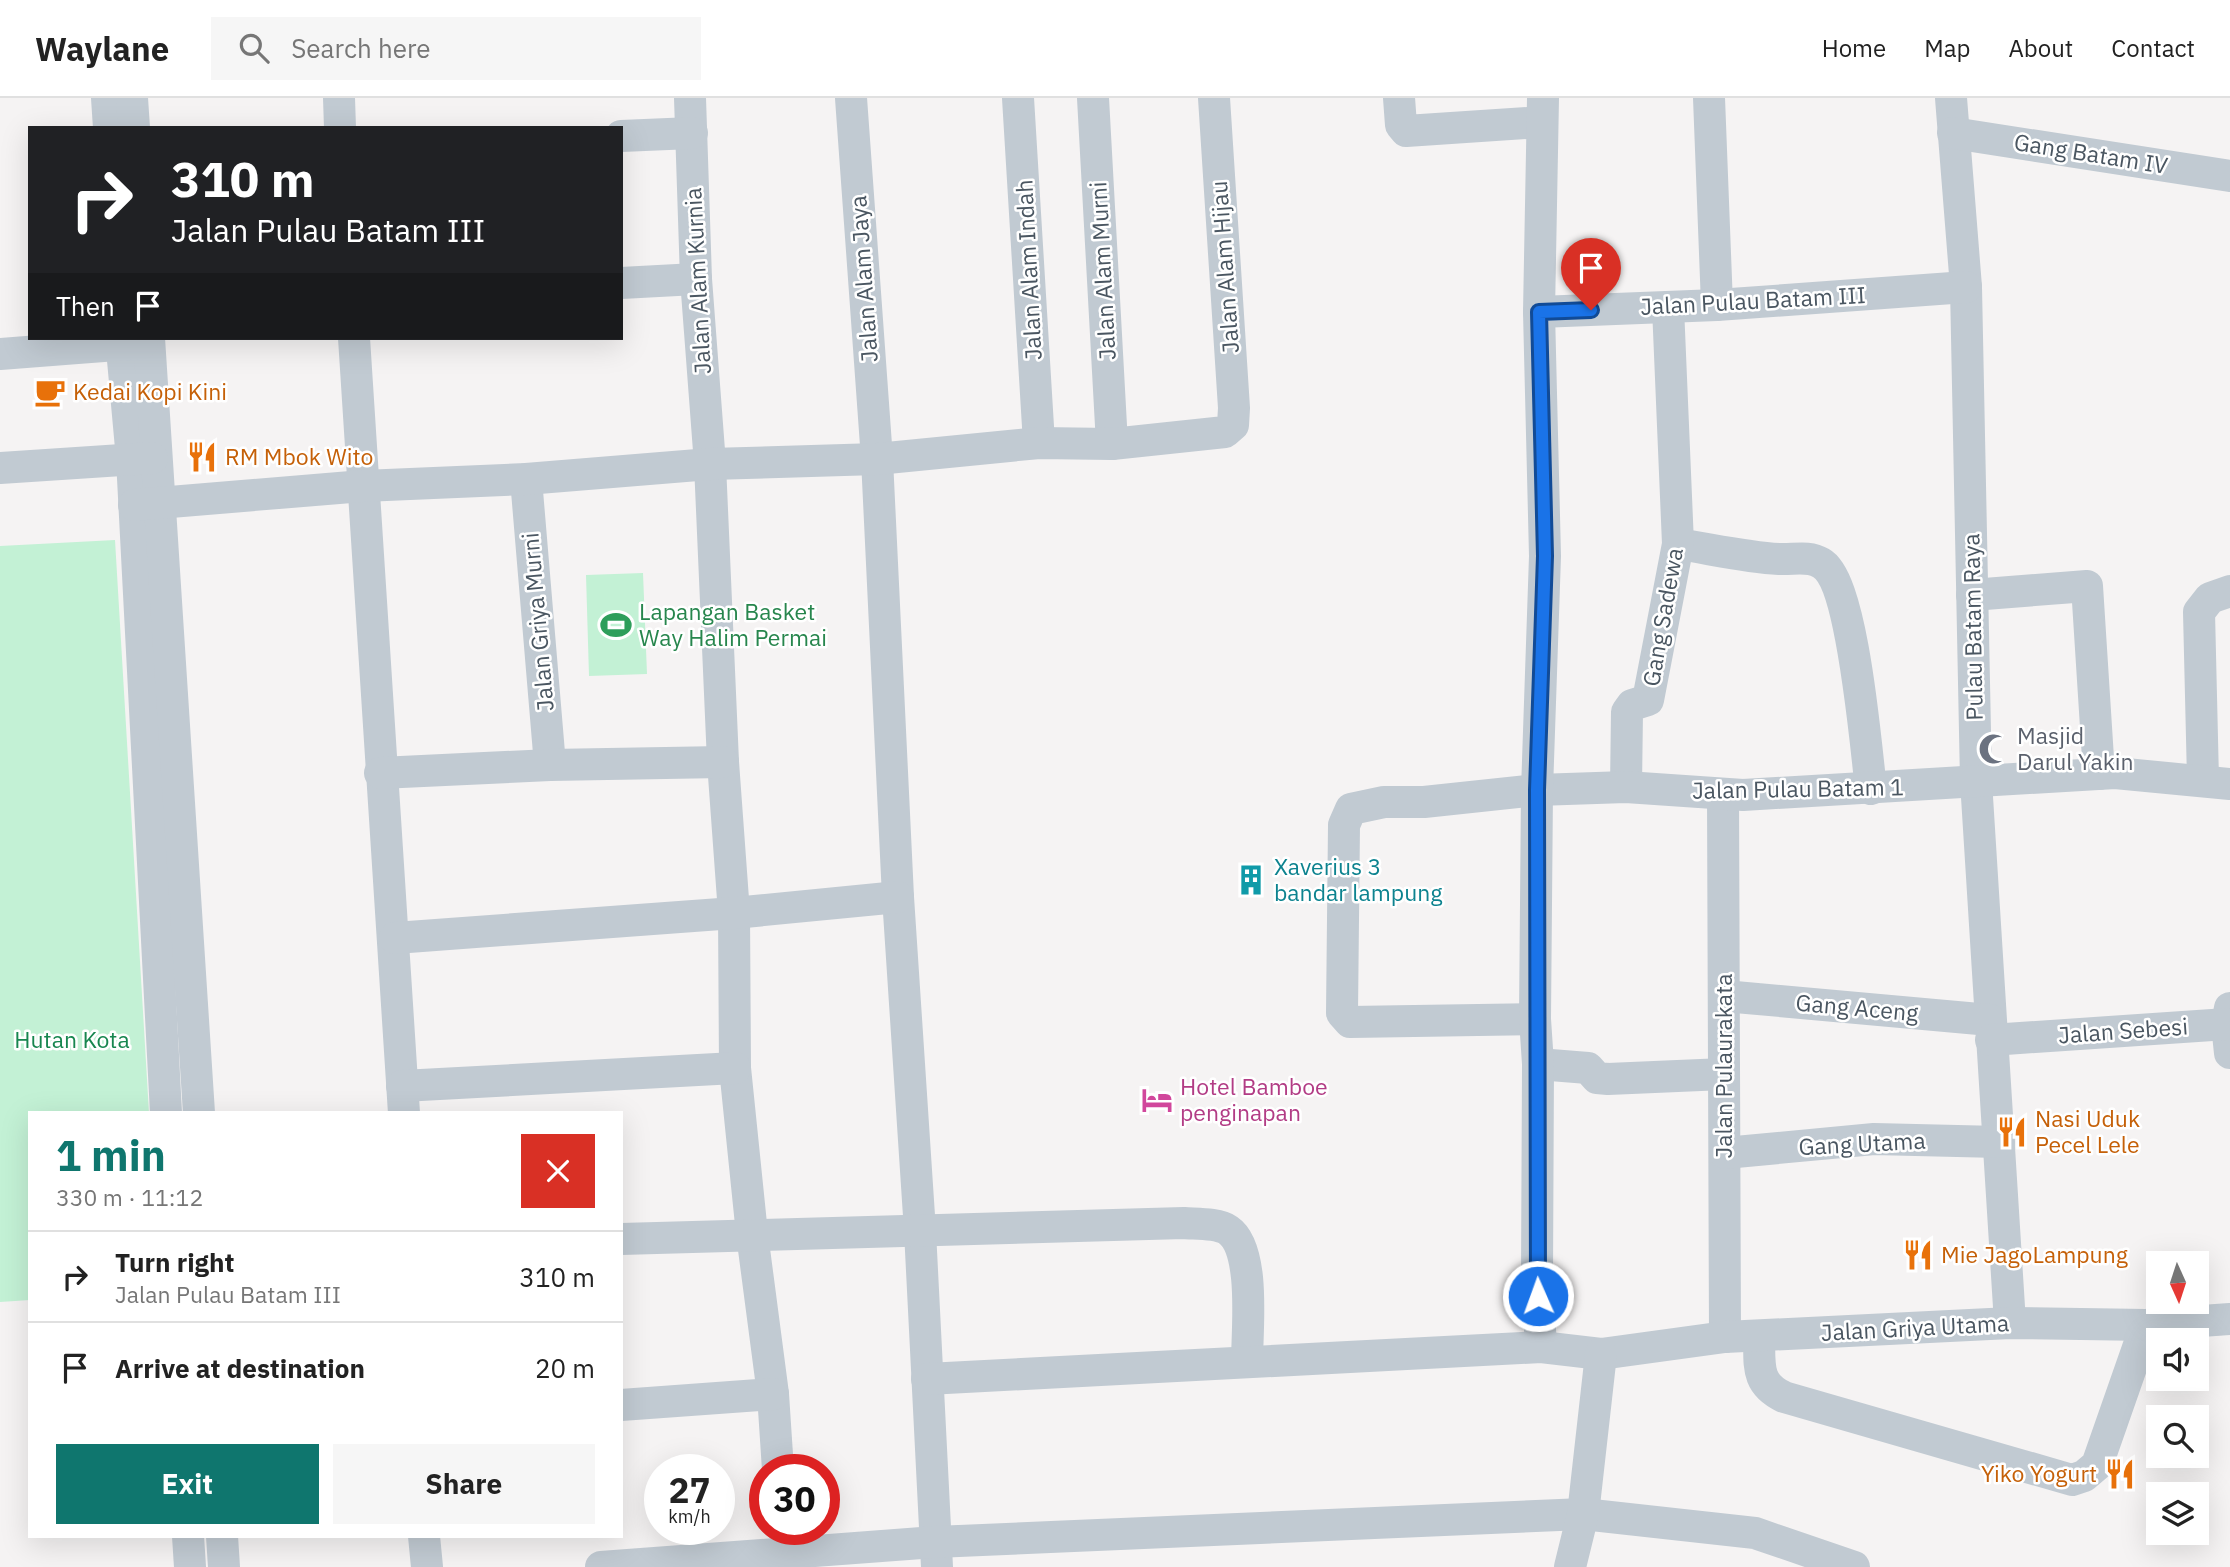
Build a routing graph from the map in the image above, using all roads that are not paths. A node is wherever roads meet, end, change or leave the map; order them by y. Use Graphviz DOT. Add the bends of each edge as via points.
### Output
graph roads {
  1 [pos="107,98"];
  2 [pos="132,98"];
  3 [pos="339,98"];
  4 [pos="690,98"];
  5 [pos="851,98"];
  6 [pos="1018,98"];
  7 [pos="1093,98"];
  8 [pos="1214,98"];
  9 [pos="1399,98"];
  10 [pos="1709,98"];
  11 [pos="1951,98"];
  12 [pos="1543,110"];
  13 [pos="109,126"];
  14 [pos="134,126"];
  15 [pos="340,126"];
  16 [pos="692,133"];
  17 [pos="1953,133"];
  18 [pos="623,136"];
  19 [pos="2230,176"];
  20 [pos="696,279"];
  21 [pos="623,283"];
  22 [pos="1966,287"];
  23 [pos="1717,305"];
  24 [pos="1668,307"];
  25 [pos="1539,312"];
  26 [pos="354,340"];
  27 [pos="135,341"];
  28 [pos="0,354"];
  29 [pos="1039,443"];
  30 [pos="1112,444"];
  31 [pos="145,458"];
  32 [pos="877,459"];
  33 [pos="710,464"];
  34 [pos="0,468"];
  35 [pos="526,479"];
  36 [pos="363,486"];
  37 [pos="147,504"];
  38 [pos="1678,544"];
  39 [pos="2230,590"];
  40 [pos="1972,595"];
  41 [pos="723,762"];
  42 [pos="550,765"];
  43 [pos="380,773"];
  44 [pos="2099,774"];
  45 [pos="1976,781"];
  46 [pos="2217,782"];
  47 [pos="1626,787"];
  48 [pos="1871,789"];
  49 [pos="1537,790"];
  50 [pos="1723,795"];
  51 [pos="898,897"];
  52 [pos="734,913"];
  53 [pos="395,938"];
  54 [pos="1724,996"];
  55 [pos="1535,1018"];
  56 [pos="2229,1028"];
  57 [pos="1990,1030"];
  58 [pos="1538,1064"];
  59 [pos="736,1068"];
  60 [pos="1724,1074"];
  61 [pos="403,1100"];
  62 [pos="166,1111"];
  63 [pos="199,1111"];
  64 [pos="1999,1142"];
  65 [pos="1725,1153"];
  66 [pos="920,1231"];
  67 [pos="752,1234"];
  68 [pos="623,1239"];
  69 [pos="2010,1323"];
  70 [pos="2223,1323"];
  71 [pos="2146,1325"];
  72 [pos="1759,1336"];
  73 [pos="1725,1337"];
  74 [pos="1541,1347"];
  75 [pos="1601,1354"];
  76 [pos="1247,1362"];
  77 [pos="927,1379"];
  78 [pos="773,1394"];
  79 [pos="623,1405"];
  80 [pos="777,1454"];
  81 [pos="1583,1514"];
  82 [pos="188,1538"];
  83 [pos="222,1538"];
  84 [pos="424,1538"];
  85 [pos="754,1545"];
  86 [pos="829,1545"];
  87 [pos="936,1554"];
  88 [pos="190,1567"];
  89 [pos="224,1567"];
  90 [pos="427,1567"];
  91 [pos="601,1567"];
  92 [pos="1570,1567"];
  93 [pos="1854,1567"];
  1 -- 13 [label="street"];
  2 -- 14 [label="street"];
  3 -- 15 [label="street"];
  4 -- 16 [label="street, Jalan Alam Kurnia"];
  5 -- 32 [label="street, Jalan Alam Jaya"];
  6 -- 29 [label="street, Jalan Alam Indah"];
  7 -- 30 [label="street, Jalan Alam Murni"];
  8 -- 30 [label="street, Jalan Alam Hijau" via="1233,425 1225,432"];
  9 -- 12 [label="street" via="1401,125 1406,131"];
  10 -- 23 [label="street"];
  11 -- 17 [label="street, Pulau Batam Raya"];
  12 -- 25 [label="street"];
  16 -- 18 [label="street"];
  16 -- 20 [label="street, Jalan Alam Kurnia"];
  17 -- 19 [label="street, Gang Batam IV"];
  17 -- 22 [label="street, Pulau Batam Raya"];
  20 -- 21 [label="street"];
  20 -- 33 [label="street, Jalan Alam Kurnia"];
  22 -- 23 [label="street, Jalan Pulau Batam III"];
  22 -- 40 [label="street, Pulau Batam Raya"];
  23 -- 24 [label="street, Jalan Pulau Batam III"];
  24 -- 25 [label="street, Jalan Pulau Batam III"];
  24 -- 38 [label="street, Gang Sadewa"];
  25 -- 49 [label="street" via="1545,556"];
  26 -- 36 [label="street"];
  27 -- 28 [label="street"];
  27 -- 31 [label="street"];
  29 -- 30 [label="street"];
  29 -- 32 [label="street"];
  31 -- 34 [label="street"];
  31 -- 37 [label="street"];
  32 -- 33 [label="street"];
  32 -- 51 [label="street, Jalan Alam Jaya"];
  33 -- 35 [label="street"];
  33 -- 41 [label="street, Jalan Alam Kurnia"];
  35 -- 36 [label="street"];
  35 -- 42 [label="street, Jalan Griya Murni"];
  36 -- 37 [label="street"];
  36 -- 43 [label="street"];
  37 -- 62 [label="street"];
  37 -- 63 [label="street"];
  38 -- 47 [label="street, Gang Sadewa" via="1648,700 1632,705 1627,712"];
  38 -- 48 [label="street" via="1778,559 1809,558 1823,564 1835,579 1863,712"];
  39 -- 46 [label="street" via="2210,598 2199,612"];
  40 -- 44 [label="street" via="2087,586"];
  40 -- 45 [label="street, Pulau Batam Raya"];
  41 -- 42 [label="street"];
  41 -- 52 [label="street, Jalan Alam Kurnia"];
  42 -- 43 [label="street"];
  43 -- 53 [label="street"];
  44 -- 45 [label="street, Jalan Pulau Batam 1"];
  44 -- 46 [label="street, Jalan Pulau Batam 1"];
  45 -- 48 [label="street, Jalan Pulau Batam 1"];
  45 -- 57 [label="street, Pulau Batam Raya"];
  47 -- 49 [label="street, Jalan Pulau Batam 1"];
  47 -- 50 [label="street, Jalan Pulau Batam 1"];
  48 -- 50 [label="street, Jalan Pulau Batam 1"];
  49 -- 55 [label="street"];
  49 -- 55 [label="street, Jalan Pulau Batam 1" via="1384,802 1351,809 1344,825 1342,1013 1350,1022 1381,1023"];
  50 -- 54 [label="street, Jalan Pulaurakata"];
  51 -- 52 [label="street"];
  51 -- 66 [label="street, Jalan Alam Jaya"];
  52 -- 53 [label="street"];
  52 -- 59 [label="street, Jalan Alam Kurnia"];
  53 -- 61 [label="street"];
  54 -- 57 [label="street, Gang Aceng"];
  54 -- 60 [label="street, Jalan Pulaurakata"];
  55 -- 58 [label="street"];
  56 -- 57 [label="street, Jalan Sebesi"];
  57 -- 64 [label="street, Pulau Batam Raya"];
  58 -- 60 [label="street" via="1588,1068 1597,1078 1608,1079"];
  58 -- 74 [label="street"];
  59 -- 61 [label="street"];
  59 -- 67 [label="street, Jalan Alam Kurnia"];
  60 -- 65 [label="street, Jalan Pulaurakata"];
  64 -- 65 [label="street, Gang Utama" via="1874,1139"];
  64 -- 69 [label="street, Pulau Batam Raya"];
  65 -- 73 [label="street, Jalan Pulaurakata"];
  66 -- 67 [label="street"];
  66 -- 76 [label="street" via="1184,1223 1226,1228 1241,1243 1246,1270"];
  66 -- 77 [label="street, Jalan Alam Jaya"];
  67 -- 68 [label="street"];
  67 -- 78 [label="street, Jalan Alam Kurnia"];
  69 -- 71 [label="street, Jalan Griya Utama"];
  69 -- 72 [label="street, Jalan Griya Utama"];
  70 -- 71 [label="street, Jalan Griya Utama"];
  71 -- 72 [label="street" via="2097,1465 2072,1480 1768,1390 1763,1382"];
  72 -- 73 [label="street, Jalan Griya Utama"];
  73 -- 75 [label="street, Jalan Griya Utama"];
  74 -- 75 [label="street, Jalan Griya Utama"];
  74 -- 76 [label="street, Jalan Griya Utama"];
  75 -- 81 [label="street"];
  76 -- 77 [label="street, Jalan Griya Utama"];
  77 -- 87 [label="street, Jalan Alam Jaya"];
  78 -- 79 [label="street"];
  78 -- 80 [label="street, Jalan Alam Kurnia"];
  81 -- 87 [label="street"];
  81 -- 92 [label="street"];
  81 -- 93 [label="street" via="1755,1533"];
  82 -- 88 [label="street"];
  83 -- 89 [label="street"];
  84 -- 90 [label="street"];
  85 -- 91 [label="street"];
  86 -- 87 [label="street"];
}
